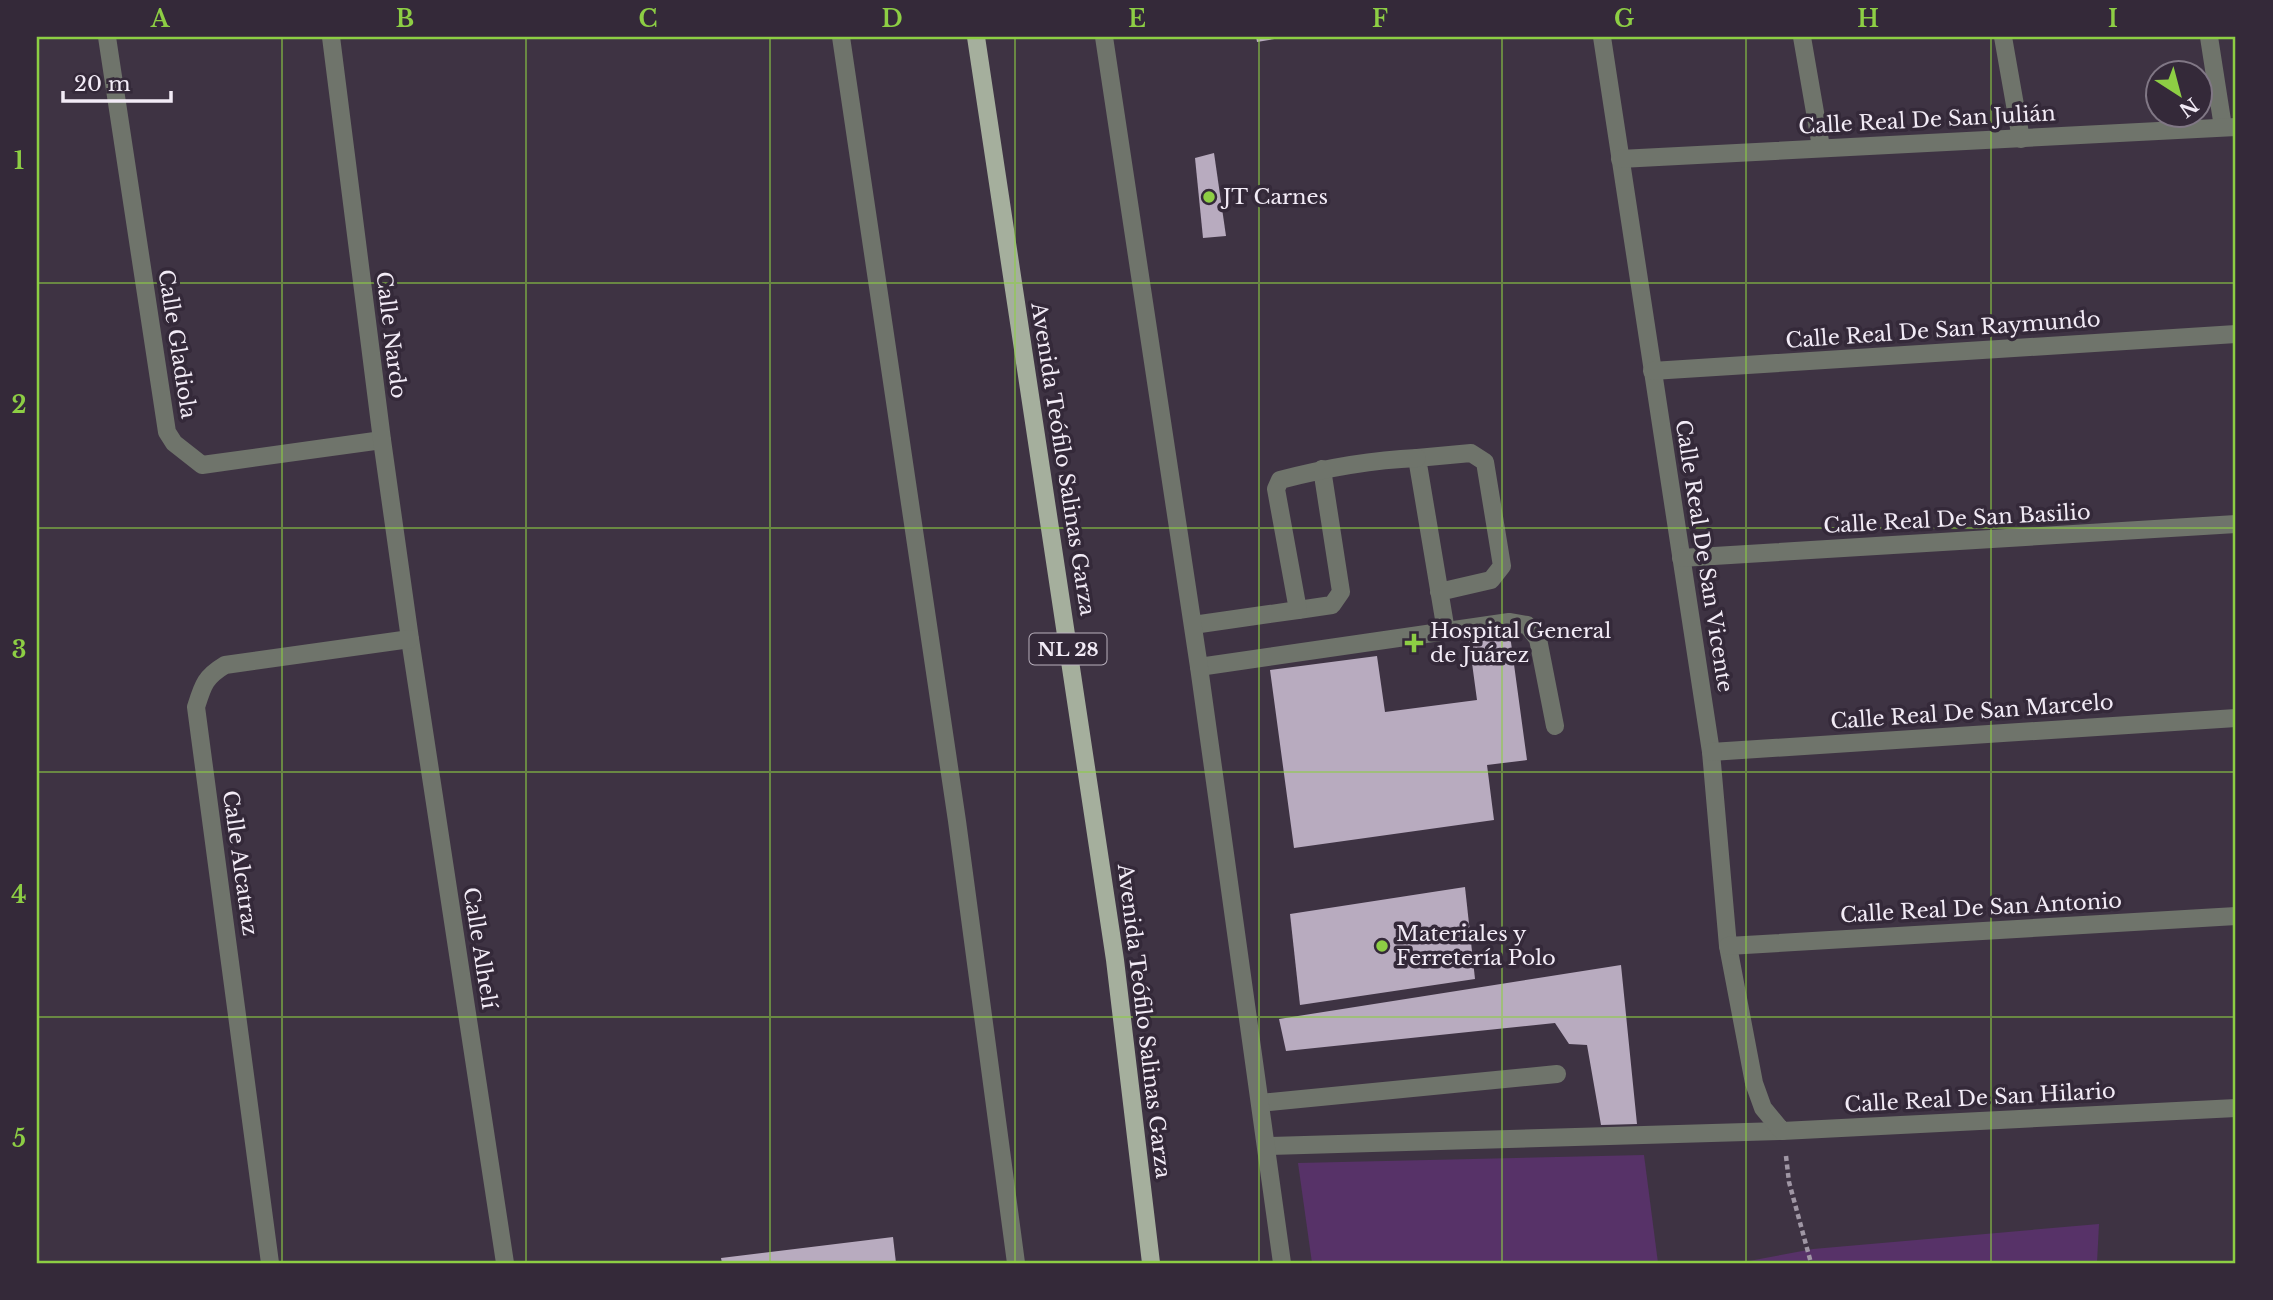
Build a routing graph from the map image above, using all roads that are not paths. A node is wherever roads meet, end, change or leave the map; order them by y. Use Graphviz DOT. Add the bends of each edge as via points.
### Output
graph roads {
  1 [pos="107,37"];
  2 [pos="331,37"];
  3 [pos="841,37"];
  4 [pos="976,37"];
  5 [pos="1104,37"];
  6 [pos="1602,37"];
  7 [pos="1802,37"];
  8 [pos="2003,37"];
  9 [pos="2209,37"];
  10 [pos="2230,127"];
  11 [pos="2021,139"];
  12 [pos="1821,147"];
  13 [pos="1620,159"];
  14 [pos="2236,334"];
  15 [pos="1652,371"];
  16 [pos="382,440"];
  17 [pos="1418,457"];
  18 [pos="1322,469"];
  19 [pos="2236,524"];
  20 [pos="1681,558"];
  21 [pos="1439,593"];
  22 [pos="1298,610"];
  23 [pos="1193,625"];
  24 [pos="1446,631"];
  25 [pos="410,639"];
  26 [pos="1199,667"];
  27 [pos="2236,718"];
  28 [pos="1555,726"];
  29 [pos="1711,752"];
  30 [pos="2236,916"];
  31 [pos="1728,946"];
  32 [pos="1557,1074"];
  33 [pos="1260,1103"];
  34 [pos="2236,1108"];
  35 [pos="1782,1131"];
  36 [pos="1267,1146"];
  37 [pos="270,1263"];
  38 [pos="505,1263"];
  39 [pos="1016,1263"];
  40 [pos="1151,1263"];
  41 [pos="1282,1263"];
  1 -- 16 [label="street, Calle Gladiola" via="167,432 174,443 202,465"];
  2 -- 16 [label="street, Calle Nardo"];
  3 -- 39 [label="street" via="955,807"];
  4 -- 40 [label="main road, Avenida Teófilo Salinas Garza / NL 28" via="1115,960"];
  5 -- 23 [label="street"];
  6 -- 13 [label="street, Calle Real De San Vicente"];
  7 -- 12 [label="street"];
  8 -- 11 [label="street"];
  9 -- 10 [label="street"];
  10 -- 11 [label="street, Calle Real De San Julián"];
  11 -- 12 [label="street, Calle Real De San Julián"];
  12 -- 13 [label="street, Calle Real De San Julián"];
  13 -- 15 [label="street, Calle Real De San Vicente"];
  14 -- 15 [label="street, Calle Real De San Raymundo"];
  15 -- 20 [label="street, Calle Real De San Vicente"];
  16 -- 25 [label="street, Calle Nardo"];
  17 -- 18 [label="street"];
  17 -- 21 [label="street"];
  17 -- 21 [label="street" via="1471,453 1485,462 1488,475 1502,566 1491,580"];
  18 -- 22 [label="street" via="1341,592 1332,605"];
  18 -- 22 [label="street" via="1280,480 1276,489"];
  19 -- 20 [label="street, Calle Real De San Basilio"];
  20 -- 29 [label="street, Calle Real De San Vicente"];
  21 -- 24 [label="street"];
  22 -- 23 [label="street"];
  23 -- 26 [label="street"];
  24 -- 26 [label="street"];
  24 -- 28 [label="street" via="1509,622 1527,625 1538,639"];
  25 -- 37 [label="street, Calle Alcatraz" via="225,665 209,675 196,707"];
  25 -- 38 [label="street, Calle Alhelí"];
  26 -- 33 [label="street"];
  27 -- 29 [label="street, Calle Real De San Marcelo"];
  29 -- 31 [label="street, Calle Real De San Vicente"];
  30 -- 31 [label="street, Calle Real De San Antonio"];
  31 -- 35 [label="street, Calle Real De San Vicente" via="1754,1083 1763,1108"];
  32 -- 33 [label="street"];
  33 -- 36 [label="street"];
  34 -- 35 [label="street, Calle Real De San Hilario"];
  35 -- 36 [label="street, Calle Real De San Hilario"];
  36 -- 41 [label="street"];
}
